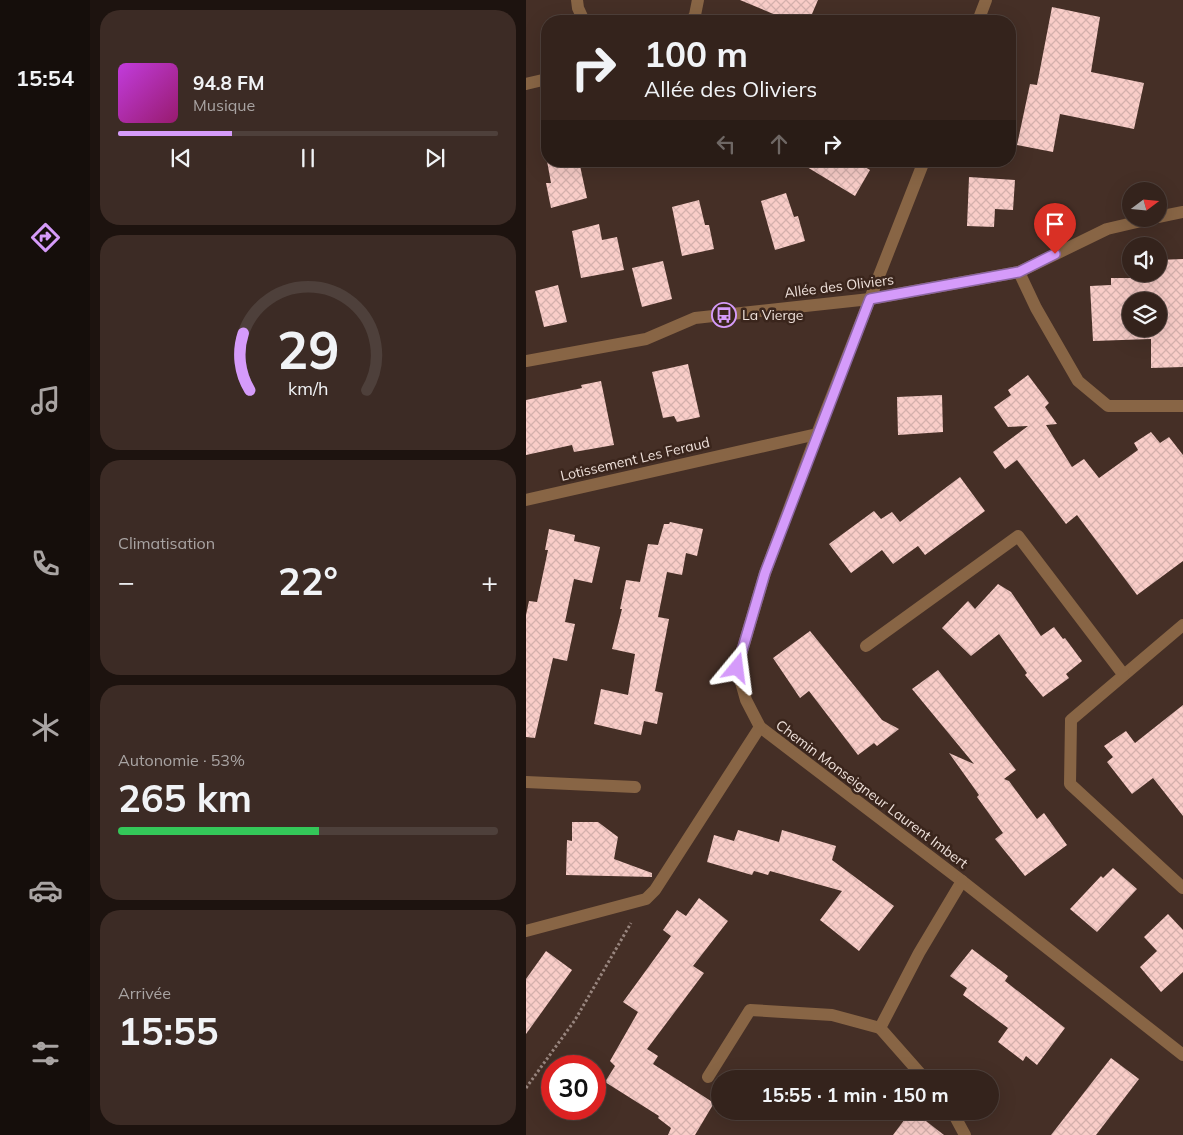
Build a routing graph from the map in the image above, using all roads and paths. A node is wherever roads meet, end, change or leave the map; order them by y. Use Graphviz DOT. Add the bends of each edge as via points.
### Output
graph roads {
  1 [pos="577,0"];
  2 [pos="698,0"];
  3 [pos="702,0"];
  4 [pos="986,0"];
  5 [pos="581,15"];
  6 [pos="694,15"];
  7 [pos="694,15"];
  8 [pos="980,15"];
  9 [pos="541,80"];
  10 [pos="526,84"];
  11 [pos="922,167"];
  12 [pos="1183,212"];
  13 [pos="1167,215"];
  14 [pos="1122,226"];
  15 [pos="1019,272"];
  16 [pos="870,299"];
  17 [pos="526,361"];
  18 [pos="1183,406"];
  19 [pos="817,434"];
  20 [pos="526,500"];
  21 [pos="1183,626"];
  22 [pos="866,646"];
  23 [pos="1123,674"];
  24 [pos="760,727"];
  25 [pos="526,782"];
  26 [pos="635,787"];
  27 [pos="962,881"];
  28 [pos="1183,888"];
  29 [pos="646,899"];
  30 [pos="526,931"];
  31 [pos="880,1028"];
  32 [pos="1183,1055"];
  33 [pos="917,1070"];
  34 [pos="708,1077"];
  35 [pos="526,1088"];
  36 [pos="957,1120"];
  37 [pos="965,1135"];
  1 -- 5 [label="street"];
  2 -- 6 [label="street"];
  3 -- 7 [label="street"];
  4 -- 8 [label="street"];
  9 -- 10 [label="street"];
  11 -- 16 [label="street, Chemin Monseigneur Laurent Imbert"];
  12 -- 13 [label="street"];
  14 -- 15 [label="street, Allée des Oliviers" via="1107,229"];
  15 -- 16 [label="street, Allée des Oliviers"];
  15 -- 18 [label="street" via="1078,380 1108,406"];
  16 -- 17 [label="street, Allée des Oliviers" via="695,318 646,339"];
  16 -- 19 [label="street, Chemin Monseigneur Laurent Imbert"];
  19 -- 20 [label="street, Lotissement Les Feraud"];
  19 -- 24 [label="street, Chemin Monseigneur Laurent Imbert" via="765,573 737,668 746,700"];
  21 -- 23 [label="street"];
  22 -- 23 [label="street" via="1018,536"];
  23 -- 28 [label="street" via="1071,720 1070,784"];
  24 -- 27 [label="street, Chemin Monseigneur Laurent Imbert"];
  24 -- 29 [label="street" via="655,890"];
  25 -- 26 [label="street"];
  27 -- 31 [label="street"];
  27 -- 32 [label="street, Chemin Monseigneur Laurent Imbert"];
  29 -- 30 [label="street"];
  29 -- 35 [label="path" via="575,1020"];
  31 -- 33 [label="street"];
  31 -- 34 [label="street" via="832,1015 750,1010"];
  36 -- 37 [label="street"];
}
